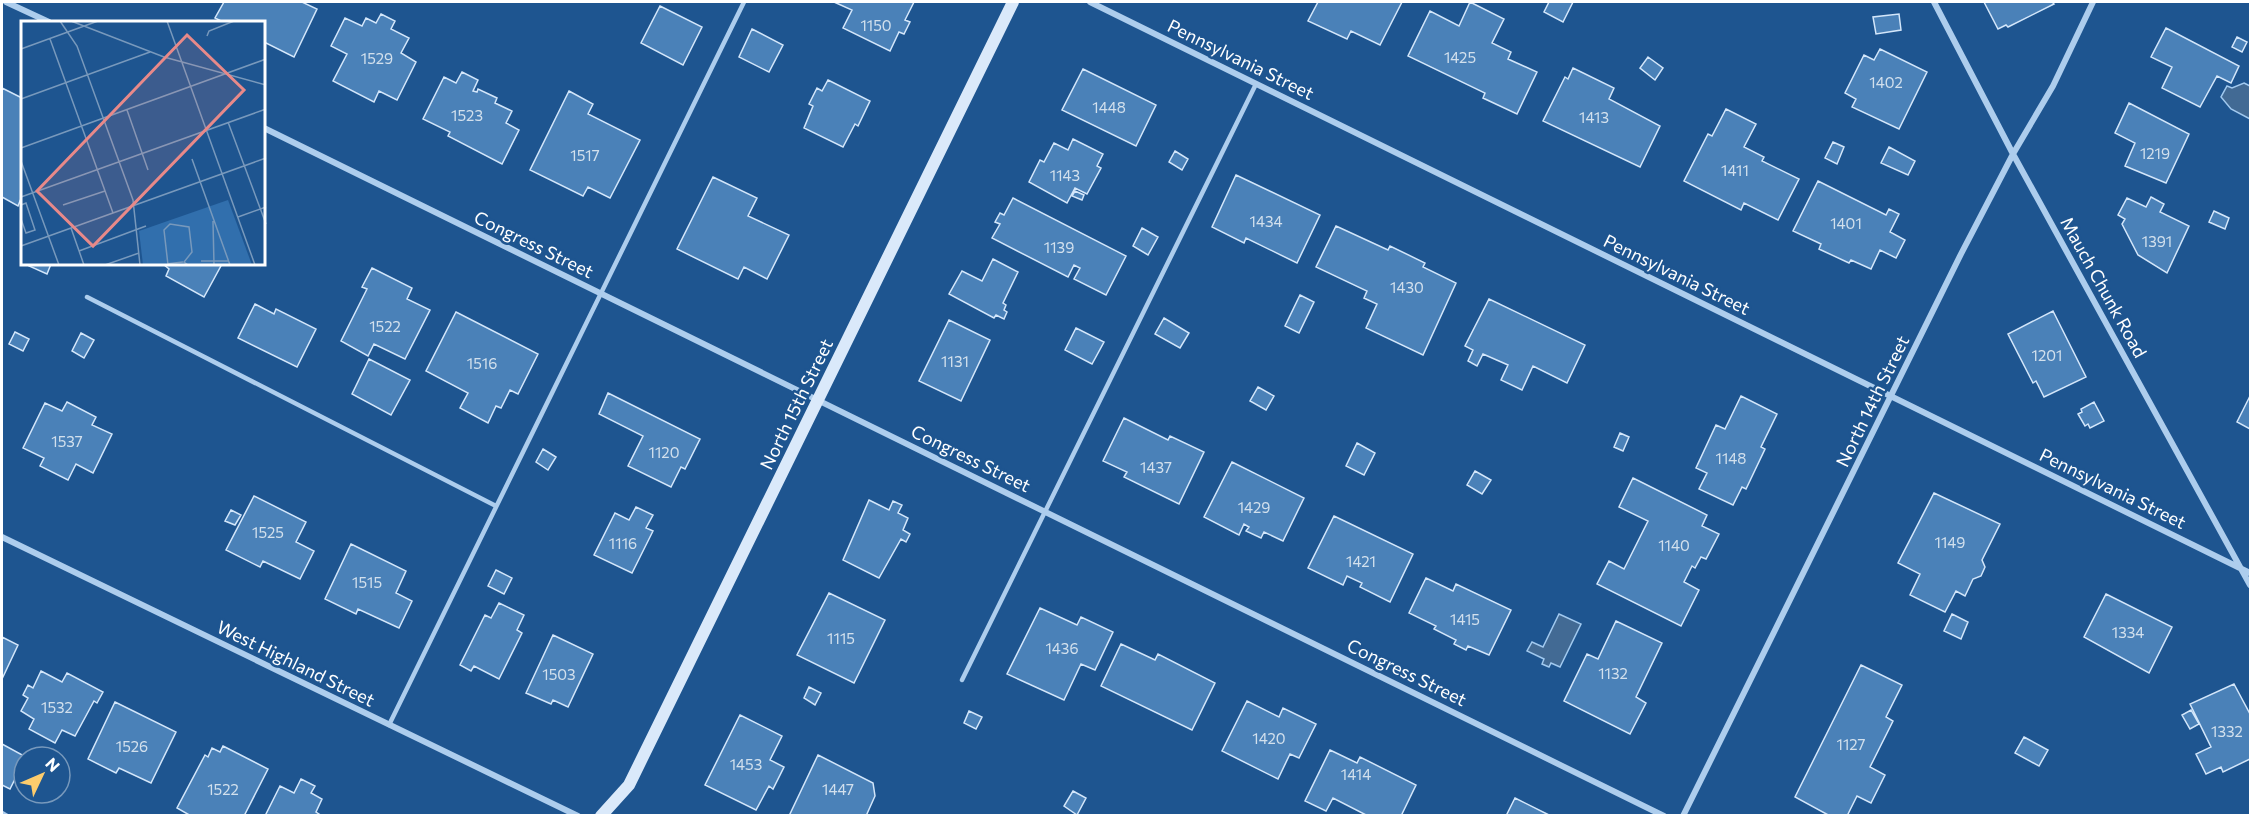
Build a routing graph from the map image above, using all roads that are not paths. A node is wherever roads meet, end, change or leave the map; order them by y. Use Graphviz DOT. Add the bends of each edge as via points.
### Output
graph roads {
  1 [pos="6,2"];
  2 [pos="744,2"];
  3 [pos="1013,2"];
  4 [pos="1090,2"];
  5 [pos="1934,2"];
  6 [pos="2093,2"];
  7 [pos="47,21"];
  8 [pos="1257,84"];
  9 [pos="266,129"];
  10 [pos="2013,154"];
  11 [pos="600,293"];
  12 [pos="87,297"];
  13 [pos="1891,396"];
  14 [pos="818,400"];
  15 [pos="496,506"];
  16 [pos="1044,511"];
  17 [pos="2,537"];
  18 [pos="2241,568"];
  19 [pos="2250,573"];
  20 [pos="2250,585"];
  21 [pos="962,680"];
  22 [pos="389,725"];
  23 [pos="2,813"];
  24 [pos="7,816"];
  25 [pos="578,816"];
  26 [pos="601,816"];
  27 [pos="1664,816"];
  28 [pos="1683,816"];
  1 -- 7 [label="street"];
  2 -- 11 [label="lane"];
  3 -- 14 [label="main road, North 15th Street"];
  4 -- 8 [label="street, Pennsylvania Street"];
  5 -- 10 [label="street, Mauch Chunk Road"];
  6 -- 10 [label="street, North 14th Street" via="2053,86"];
  8 -- 13 [label="street, Pennsylvania Street"];
  8 -- 16 [label="lane"];
  9 -- 11 [label="street, Congress Street"];
  10 -- 13 [label="street, North 14th Street"];
  10 -- 18 [label="street, Mauch Chunk Road"];
  11 -- 14 [label="street, Congress Street"];
  11 -- 15 [label="lane"];
  12 -- 15 [label="lane"];
  13 -- 18 [label="street, Pennsylvania Street"];
  13 -- 28 [label="street, North 14th Street"];
  14 -- 16 [label="street, Congress Street"];
  14 -- 26 [label="main road, North 15th Street" via="629,785"];
  15 -- 22 [label="lane"];
  16 -- 21 [label="lane"];
  16 -- 27 [label="street, Congress Street"];
  17 -- 22 [label="street, West Highland Street"];
  18 -- 19 [label="street, Pennsylvania Street"];
  18 -- 20 [label="street, Mauch Chunk Road"];
  22 -- 25 [label="street, West Highland Street"];
  23 -- 24 [label="lane"];
}
